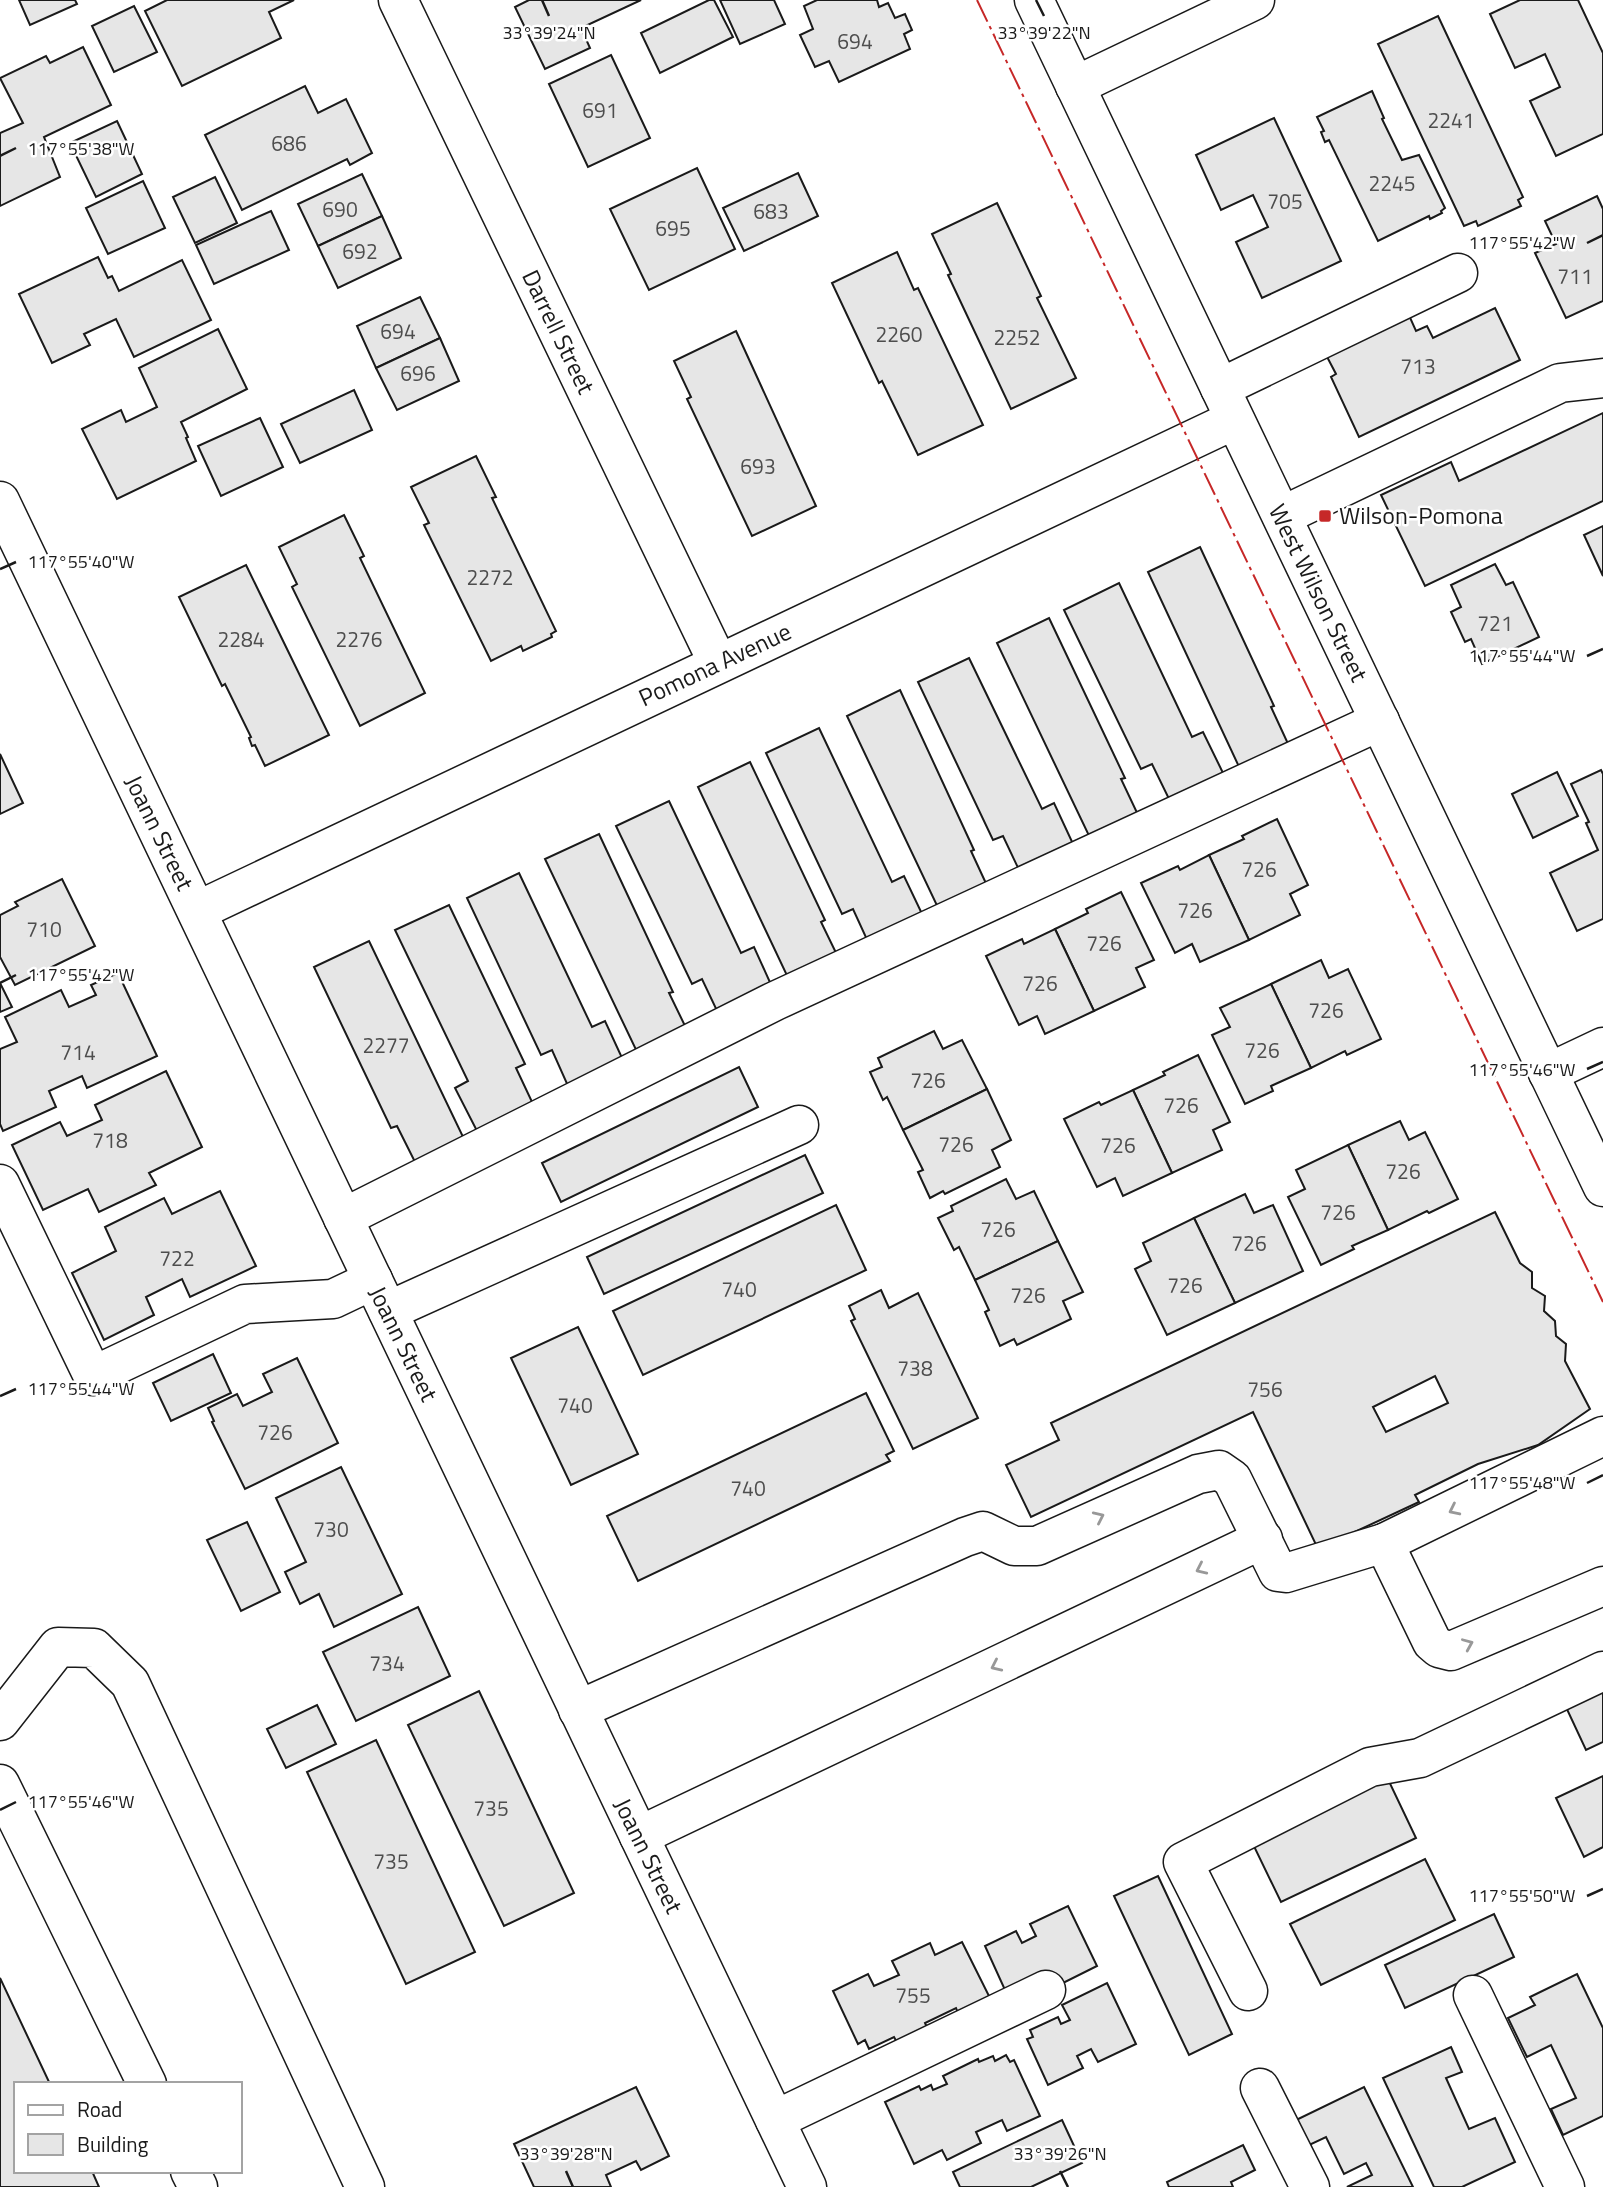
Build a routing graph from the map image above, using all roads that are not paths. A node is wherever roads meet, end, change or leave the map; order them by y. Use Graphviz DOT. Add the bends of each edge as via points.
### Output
graph roads {
  1 [pos="398,0"];
  2 [pos="1034,0"];
  3 [pos="1255,0"];
  4 [pos="1075,86"];
  5 [pos="1458,273"];
  6 [pos="1603,378"];
  7 [pos="1227,404"];
  8 [pos="0,501"];
  9 [pos="1282,516"];
  10 [pos="718,663"];
  11 [pos="1380,721"];
  12 [pos="197,911"];
  13 [pos="1603,1047"];
  14 [pos="1548,1073"];
  15 [pos="799,1125"];
  16 [pos="0,1184"];
  17 [pos="1603,1187"];
  18 [pos="343,1218"];
  19 [pos="380,1296"];
  20 [pos="1603,1436"];
  21 [pos="1263,1539"];
  22 [pos="1384,1543"];
  23 [pos="1603,1586"];
  24 [pos="1603,1671"];
  25 [pos="578,1710"];
  26 [pos="0,1721"];
  27 [pos="0,1784"];
  28 [pos="639,1836"];
  29 [pos="1046,1990"];
  30 [pos="1248,1992"];
  31 [pos="1473,1994"];
  32 [pos="146,2082"];
  33 [pos="1260,2088"];
  34 [pos="775,2120"];
  35 [pos="365,2187"];
  36 [pos="807,2187"];
  37 [pos="1310,2187"];
  38 [pos="1565,2187"];
  1 -- 10 [label="street, Darrell Street"];
  2 -- 4 [label="street, West Wilson Street"];
  3 -- 4 [label="street"];
  4 -- 7 [label="street, West Wilson Street"];
  5 -- 7 [label="street, Pomona Avenue"];
  6 -- 9 [label="street" via="1560,383"];
  7 -- 9 [label="street, West Wilson Street"];
  7 -- 10 [label="street, Pomona Avenue"];
  8 -- 12 [label="street, Joann Street"];
  9 -- 11 [label="street, West Wilson Street"];
  10 -- 12 [label="street, Pomona Avenue"];
  11 -- 14 [label="street, West Wilson Street"];
  11 -- 18 [label="street" via="775,1002"];
  12 -- 18 [label="street, Joann Street"];
  13 -- 14 [label="street"];
  14 -- 17 [label="street, West Wilson Street"];
  15 -- 19 [label="street"];
  16 -- 19 [label="street" via="93,1376 245,1304"];
  18 -- 19 [label="street, Joann Street"];
  19 -- 25 [label="street, Joann Street"];
  20 -- 22 [label="street, one-way"];
  21 -- 22 [label="street" via="1278,1572 1286,1573"];
  25 -- 21 [label="street, one-way" via="965,1537 982,1531 1014,1546 1037,1546 1207,1471 1219,1471 1232,1479"];
  21 -- 28 [label="street, one-way"];
  22 -- 23 [label="street, one-way" via="1432,1642 1451,1651"];
  24 -- 30 [label="street" via="1420,1758 1370,1767 1183,1862"];
  25 -- 28 [label="street, Joann Street"];
  26 -- 35 [label="street" via="58,1647 94,1648 130,1683"];
  27 -- 32 [label="street"];
  28 -- 34 [label="street, Joann Street"];
  29 -- 34 [label="street"];
  31 -- 38 [label="street"];
  33 -- 37 [label="street"];
  34 -- 36 [label="street, Joann Street"];
}
